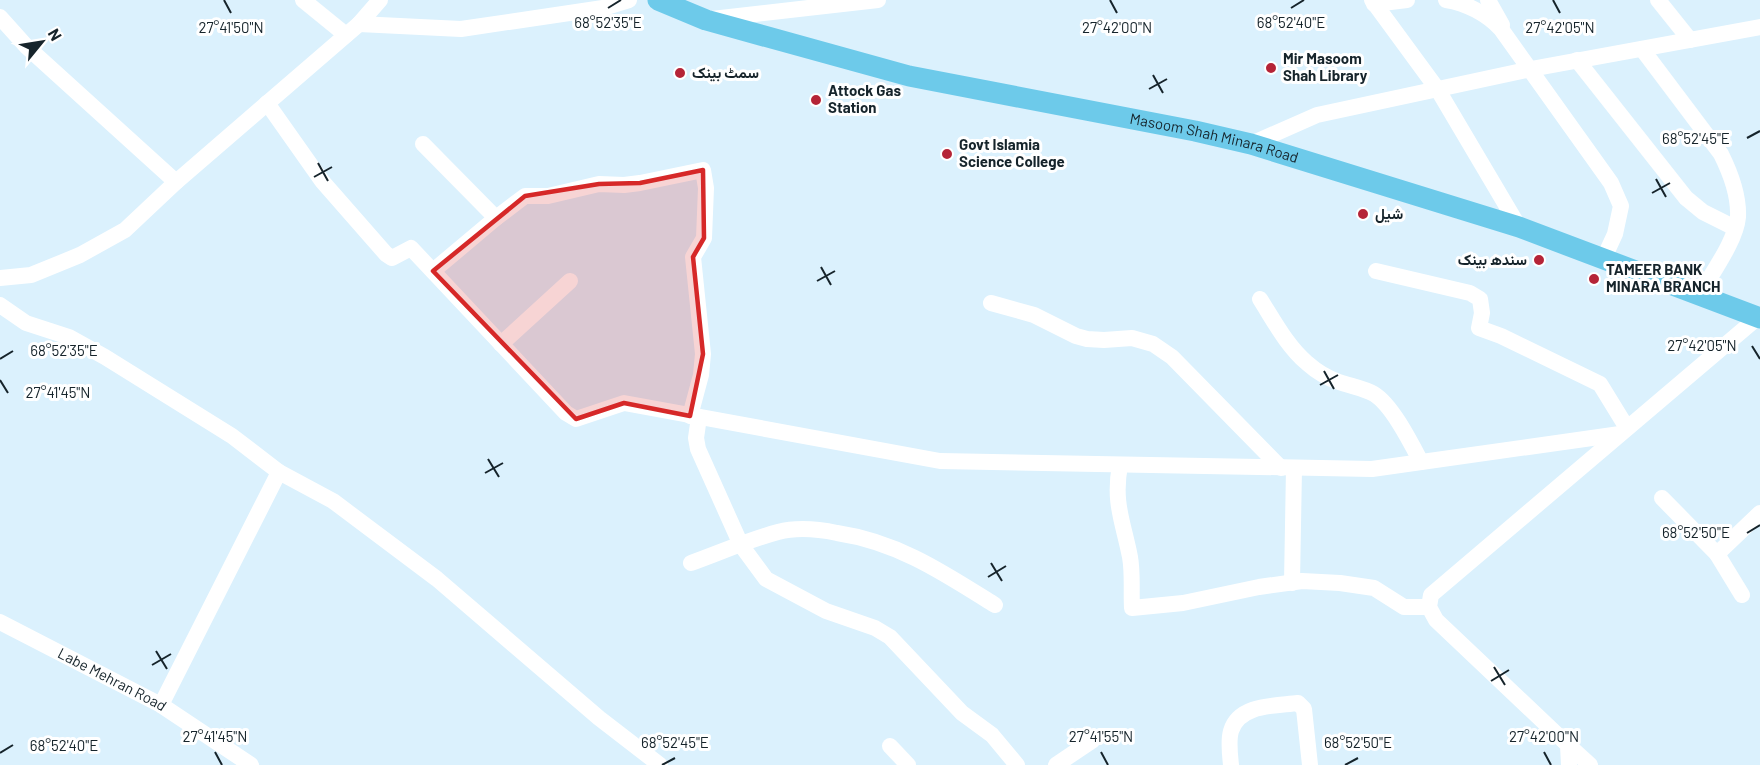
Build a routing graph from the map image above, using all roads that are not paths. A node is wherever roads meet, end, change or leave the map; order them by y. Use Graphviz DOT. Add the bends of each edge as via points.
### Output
graph roads {
  1 [pos="303,0"];
  2 [pos="380,0"];
  3 [pos="629,0"];
  4 [pos="658,0"];
  5 [pos="878,0"];
  6 [pos="1407,0"];
  7 [pos="1446,0"];
  8 [pos="1488,0"];
  9 [pos="1658,0"];
  10 [pos="1373,2"];
  11 [pos="0,17"];
  12 [pos="706,20"];
  13 [pos="1760,27"];
  14 [pos="1501,29"];
  15 [pos="352,30"];
  16 [pos="1690,40"];
  17 [pos="1642,49"];
  18 [pos="1577,60"];
  19 [pos="1531,69"];
  20 [pos="1438,90"];
  21 [pos="267,103"];
  22 [pos="423,144"];
  23 [pos="1251,144"];
  24 [pos="176,182"];
  25 [pos="496,218"];
  26 [pos="1519,227"];
  27 [pos="1735,228"];
  28 [pos="1603,260"];
  29 [pos="1376,271"];
  30 [pos="433,272"];
  31 [pos="0,279"];
  32 [pos="570,281"];
  33 [pos="1699,296"];
  34 [pos="1260,299"];
  35 [pos="991,303"];
  36 [pos="0,305"];
  37 [pos="17,317"];
  38 [pos="1759,318"];
  39 [pos="0,321"];
  40 [pos="501,344"];
  41 [pos="695,416"];
  42 [pos="1623,431"];
  43 [pos="1421,462"];
  44 [pos="1120,465"];
  45 [pos="1288,468"];
  46 [pos="279,472"];
  47 [pos="1662,498"];
  48 [pos="1760,513"];
  49 [pos="741,545"];
  50 [pos="1717,554"];
  51 [pos="691,563"];
  52 [pos="1292,583"];
  53 [pos="1742,595"];
  54 [pos="995,605"];
  55 [pos="1429,608"];
  56 [pos="0,622"];
  57 [pos="161,705"];
  58 [pos="1093,740"];
  59 [pos="1568,745"];
  60 [pos="890,746"];
  61 [pos="251,765"];
  62 [pos="660,765"];
  63 [pos="908,765"];
  64 [pos="1017,765"];
  65 [pos="1056,765"];
  66 [pos="1231,765"];
  67 [pos="1310,765"];
  68 [pos="1569,765"];
  69 [pos="1590,765"];
  1 -- 15 [label="street"];
  2 -- 15 [label="street"];
  3 -- 15 [label="street" via="603,8 460,29"];
  4 -- 12 [label="main road, Masoom Shah Minara Road"];
  5 -- 12 [label="street"];
  6 -- 10 [label="street"];
  7 -- 14 [label="street" via="1491,18"];
  8 -- 14 [label="street"];
  9 -- 16 [label="street"];
  10 -- 20 [label="street"];
  11 -- 24 [label="street" via="26,46"];
  12 -- 23 [label="main road, Masoom Shah Minara Road" via="909,76"];
  13 -- 16 [label="street"];
  14 -- 19 [label="street"];
  15 -- 21 [label="street"];
  16 -- 17 [label="street"];
  17 -- 18 [label="street"];
  17 -- 27 [label="street" via="1721,154 1736,199"];
  18 -- 19 [label="street"];
  18 -- 27 [label="street" via="1686,198 1703,212"];
  19 -- 20 [label="street"];
  19 -- 28 [label="street" via="1611,183 1621,207 1615,234"];
  20 -- 23 [label="street" via="1317,115"];
  20 -- 26 [label="street"];
  21 -- 24 [label="street"];
  21 -- 30 [label="street" via="322,181 386,254 392,258 411,248"];
  22 -- 25 [label="street"];
  23 -- 26 [label="main road, Masoom Shah Minara Road"];
  24 -- 31 [label="street" via="125,230 80,255 31,275"];
  25 -- 30 [label="street"];
  25 -- 41 [label="street" via="525,196 548,196 599,184 640,183 703,170 704,238 693,256 703,354"];
  26 -- 28 [label="main road, Masoom Shah Minara Road"];
  27 -- 33 [label="street"];
  28 -- 33 [label="main road, Masoom Shah Minara Road"];
  29 -- 42 [label="street" via="1470,293 1480,299 1479,328 1600,384"];
  30 -- 40 [label="street"];
  32 -- 40 [label="street"];
  33 -- 38 [label="main road, Masoom Shah Minara Road"];
  34 -- 43 [label="street" via="1288,343 1305,361 1321,373 1382,400"];
  35 -- 45 [label="street" via="1034,315 1087,339 1132,338 1153,344 1172,357"];
  36 -- 37 [label="street"];
  37 -- 39 [label="street"];
  37 -- 46 [label="street" via="69,337 105,357 232,436"];
  38 -- 42 [label="street"];
  40 -- 41 [label="street" via="576,419 624,403"];
  41 -- 44 [label="street" via="940,461"];
  41 -- 49 [label="street" via="698,449"];
  42 -- 43 [label="street"];
  42 -- 55 [label="street" via="1431,595"];
  43 -- 45 [label="street" via="1372,469"];
  44 -- 45 [label="street"];
  44 -- 52 [label="street" via="1116,499 1130,557 1132,608"];
  45 -- 52 [label="street"];
  46 -- 57 [label="street"];
  46 -- 62 [label="street" via="333,501 437,579 598,718"];
  47 -- 50 [label="street"];
  48 -- 50 [label="street"];
  49 -- 51 [label="street"];
  49 -- 54 [label="street" via="779,532 801,530 860,536 902,551"];
  49 -- 64 [label="street" via="766,579 826,611 890,637 962,713 992,735"];
  50 -- 53 [label="street"];
  52 -- 55 [label="street" via="1374,588 1404,607"];
  55 -- 59 [label="street" via="1436,620"];
  56 -- 57 [label="street, Labe Mehran Road"];
  57 -- 61 [label="street, Labe Mehran Road"];
  58 -- 65 [label="street"];
  59 -- 68 [label="street"];
  59 -- 69 [label="street"];
  60 -- 63 [label="street"];
  66 -- 67 [label="street" via="1231,730 1240,717 1254,708 1298,703 1304,709"];
}
